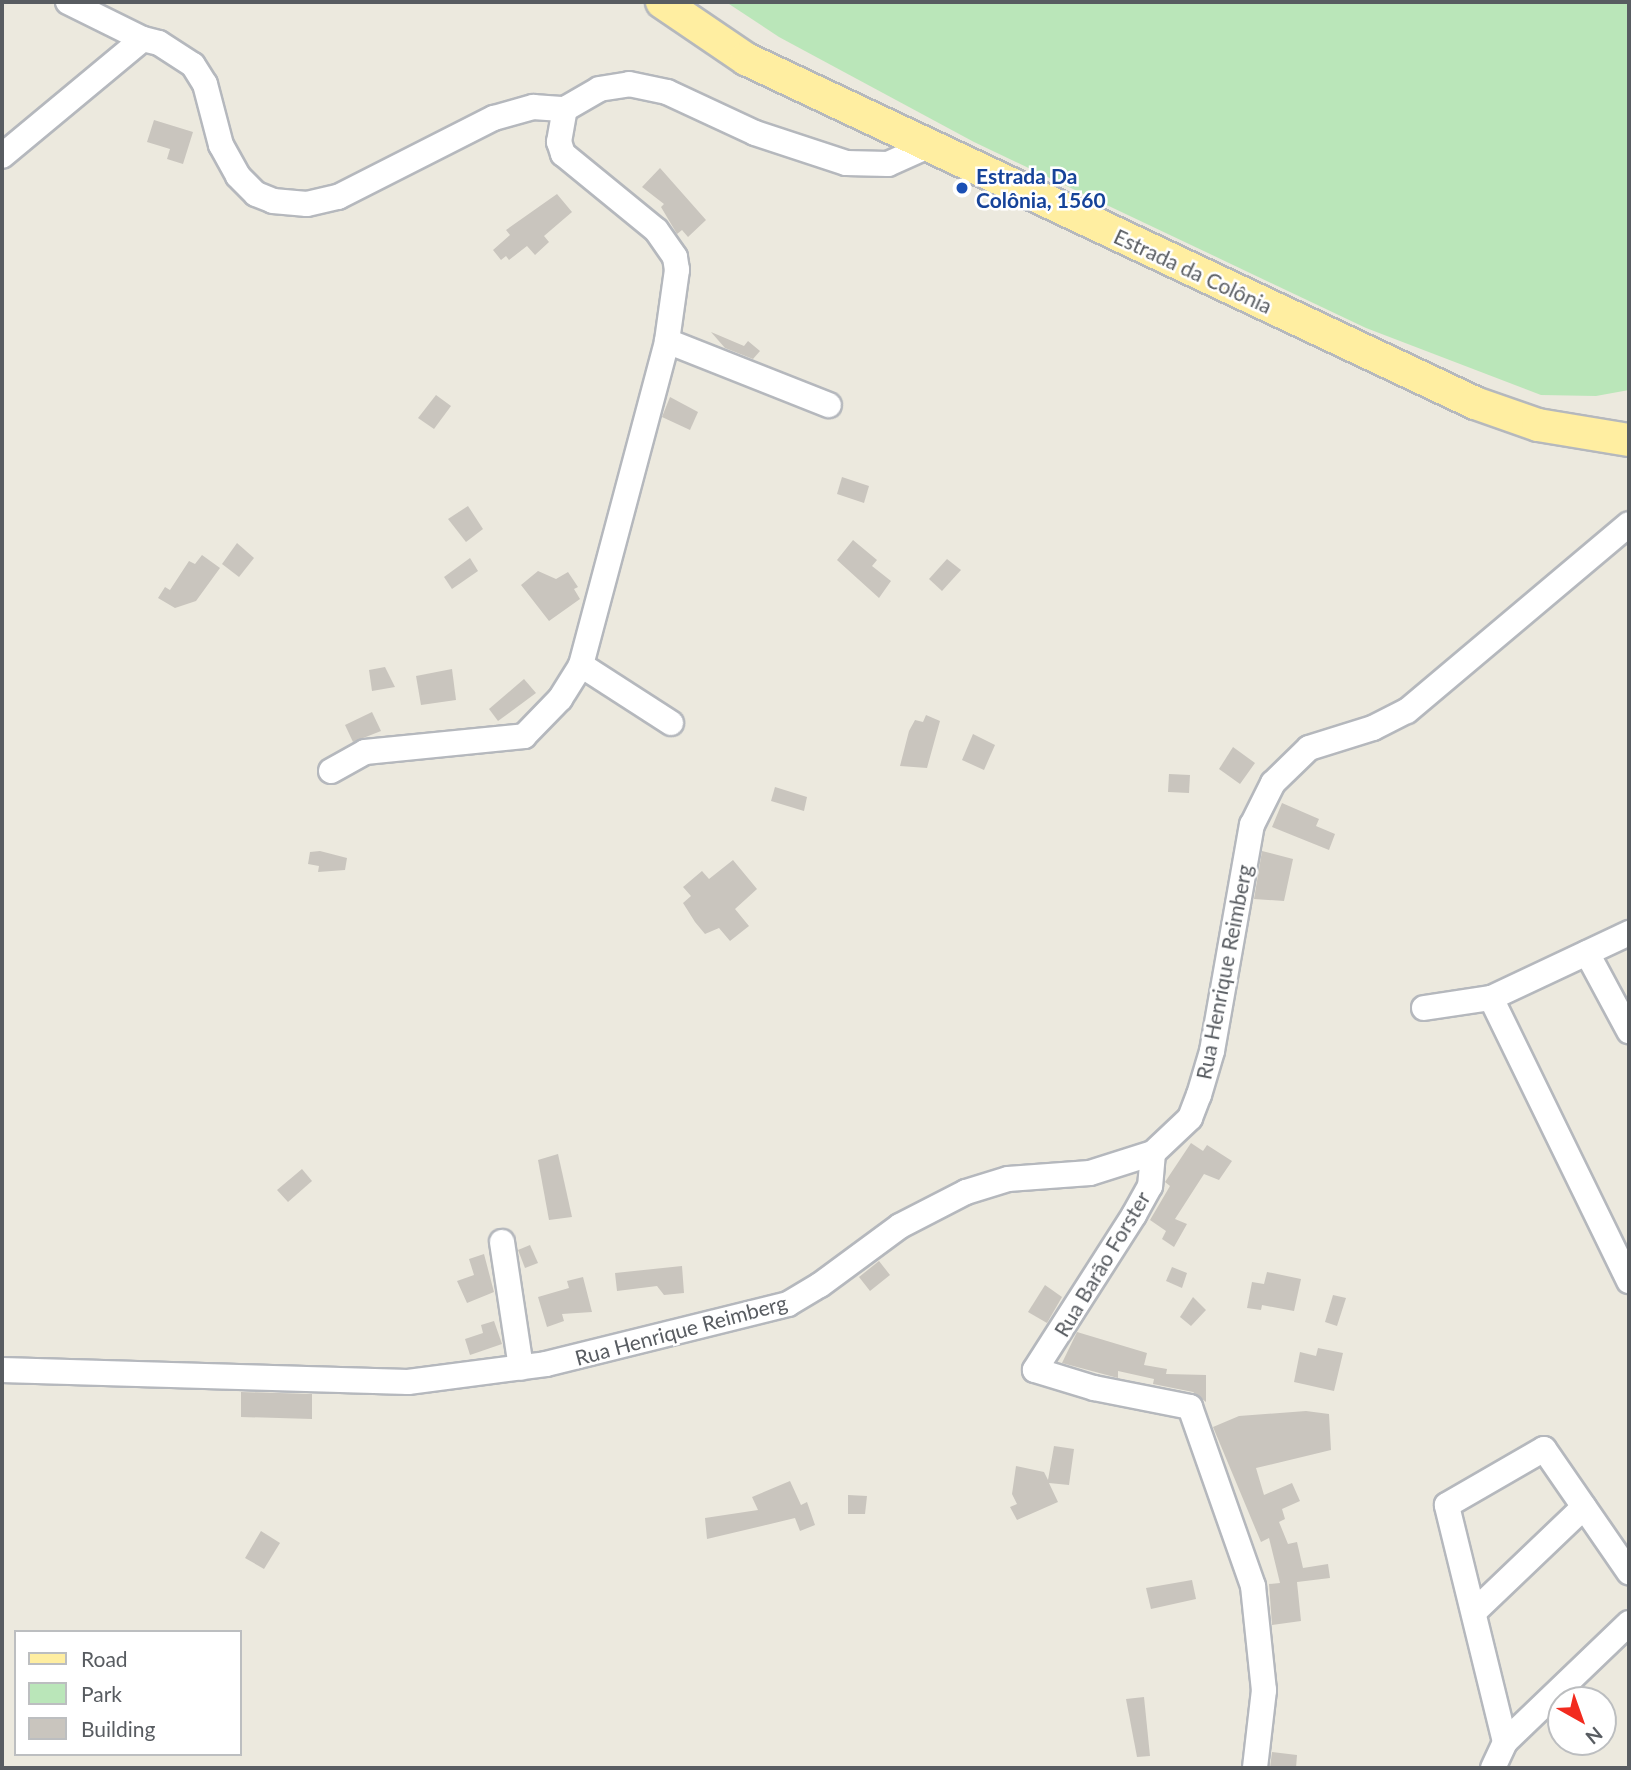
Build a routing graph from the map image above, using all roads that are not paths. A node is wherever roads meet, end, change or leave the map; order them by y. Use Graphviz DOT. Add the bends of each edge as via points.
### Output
graph roads {
  1 [pos="68,2"];
  2 [pos="662,2"];
  3 [pos="143,38"];
  4 [pos="565,109"];
  5 [pos="928,146"];
  6 [pos="2,156"];
  7 [pos="667,341"];
  8 [pos="829,405"];
  9 [pos="1629,440"];
  10 [pos="1629,524"];
  11 [pos="580,665"];
  12 [pos="671,723"];
  13 [pos="331,771"];
  14 [pos="1629,933"];
  15 [pos="1587,953"];
  16 [pos="1491,998"];
  17 [pos="1424,1008"];
  18 [pos="1629,1031"];
  19 [pos="1153,1153"];
  20 [pos="502,1242"];
  21 [pos="1629,1281"];
  22 [pos="521,1368"];
  23 [pos="2,1370"];
  24 [pos="1584,1507"];
  25 [pos="1629,1572"];
  26 [pos="1474,1612"];
  27 [pos="1629,1623"];
  28 [pos="1505,1742"];
  29 [pos="1255,1768"];
  30 [pos="1493,1768"];
  1 -- 3 [label="street"];
  2 -- 5 [label="main road, Estrada da Colônia" via="746,59"];
  3 -- 4 [label="street" via="194,65 205,84 221,145 238,176 256,194 274,201 306,204 338,197 494,118 534,107"];
  3 -- 6 [label="street"];
  4 -- 5 [label="street" via="599,89 629,84 667,92 755,133 846,163 888,164"];
  4 -- 7 [label="street" via="559,142 571,165 639,215 675,257 677,284"];
  5 -- 9 [label="main road, Estrada da Colônia" via="1475,403 1538,425"];
  7 -- 8 [label="street"];
  7 -- 11 [label="street"];
  10 -- 19 [label="street, Rua Henrique Reimberg" via="1407,711 1373,728 1309,748 1273,783 1252,825 1212,1051 1199,1095 1189,1118"];
  11 -- 12 [label="street"];
  11 -- 13 [label="street" via="548,714 524,736 365,752"];
  14 -- 15 [label="street"];
  15 -- 16 [label="street"];
  15 -- 18 [label="street"];
  16 -- 17 [label="street"];
  16 -- 21 [label="street"];
  19 -- 22 [label="street, Rua Henrique Reimberg" via="1101,1171 1008,1180 966,1192 900,1226 788,1304 635,1345"];
  19 -- 29 [label="street, Rua Barão Forster" via="1150,1186 1035,1370 1094,1388 1191,1407 1252,1586 1264,1690"];
  20 -- 22 [label="street"];
  22 -- 23 [label="street, Rua Henrique Reimberg" via="438,1380 370,1383"];
  24 -- 25 [label="street"];
  24 -- 26 [label="street"];
  24 -- 26 [label="street" via="1544,1449 1447,1505"];
  26 -- 28 [label="street"];
  27 -- 28 [label="street"];
  28 -- 30 [label="street"];
}
